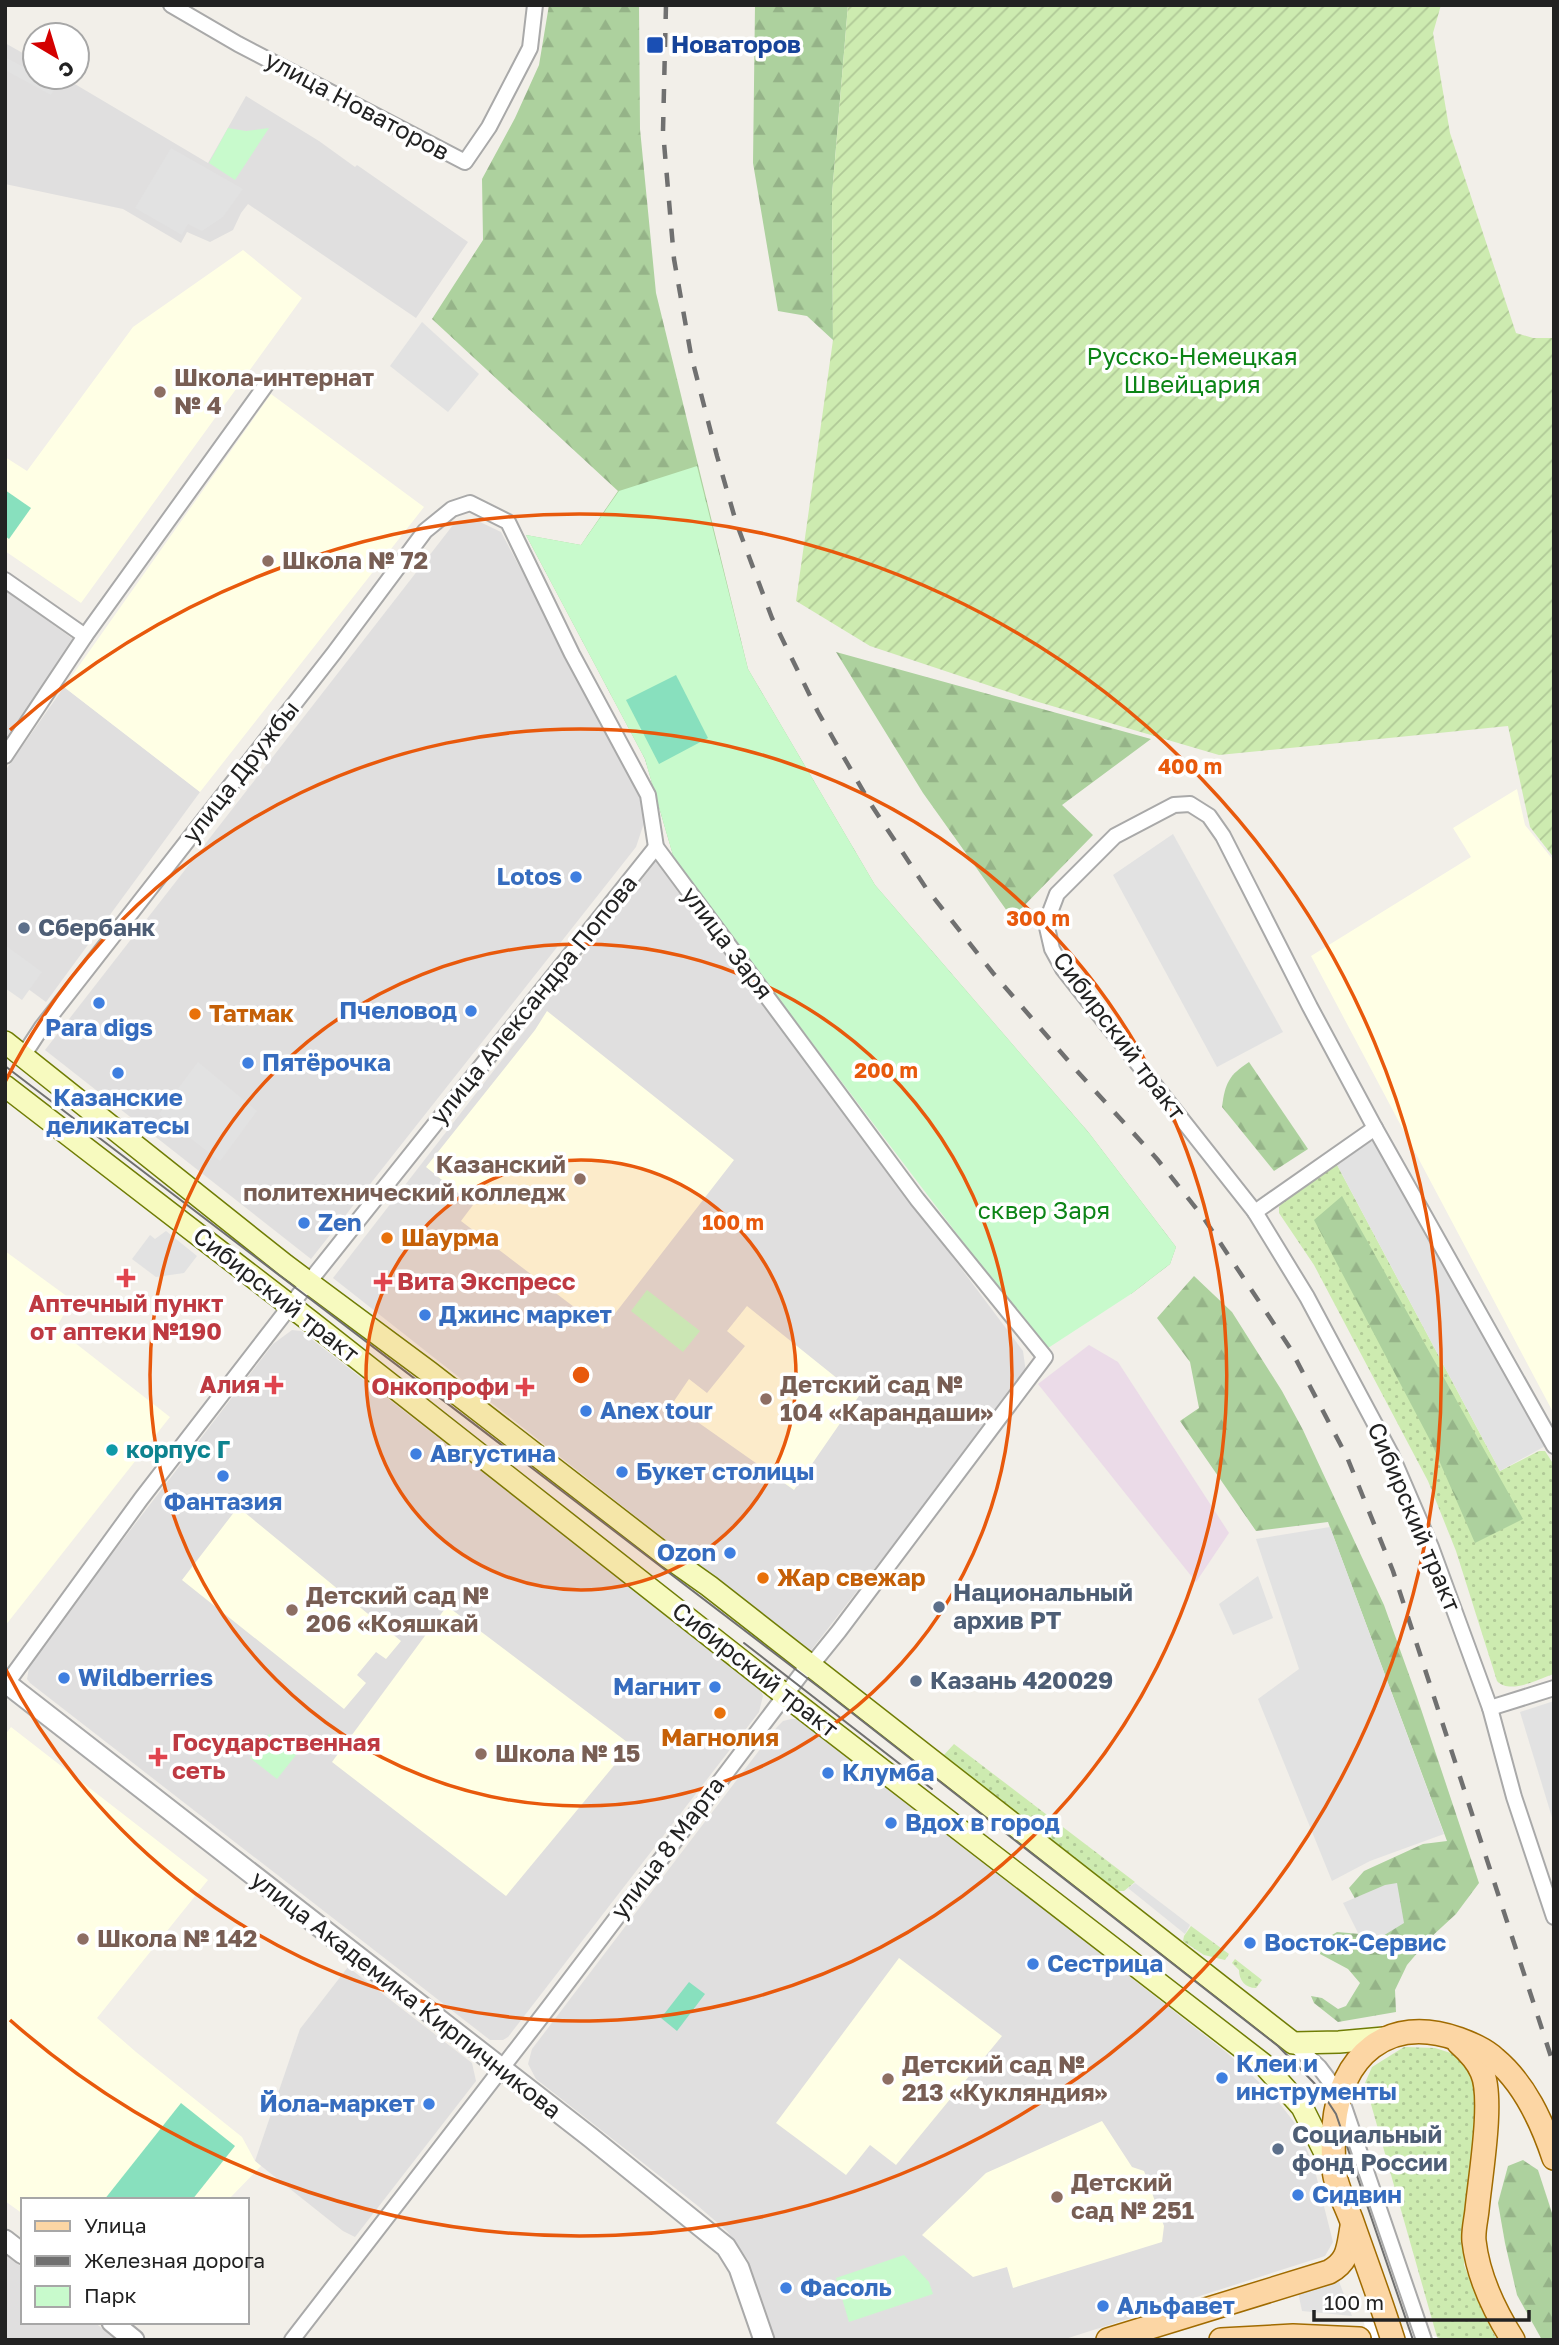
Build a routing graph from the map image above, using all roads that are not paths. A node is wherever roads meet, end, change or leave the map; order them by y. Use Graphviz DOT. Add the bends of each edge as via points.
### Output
graph roads {
  1 [pos="171,5"];
  2 [pos="535,5"];
  3 [pos="268,382"];
  4 [pos="470,503"];
  5 [pos="5,580"];
  6 [pos="85,636"];
  7 [pos="5,756"];
  8 [pos="656,847"];
  9 [pos="5,1042"];
  10 [pos="23,1056"];
  11 [pos="5,1086"];
  12 [pos="1375,1128"];
  13 [pos="1255,1212"];
  14 [pos="309,1282"];
  15 [pos="290,1307"];
  16 [pos="1045,1357"];
  17 [pos="1554,1446"];
  18 [pos="808,1665"];
  19 [pos="6,1684"];
  20 [pos="1554,1688"];
  21 [pos="785,1695"];
  22 [pos="1490,1708"];
  23 [pos="1554,1917"];
  24 [pos="1454,2037"];
  25 [pos="1384,2038"];
  26 [pos="1293,2043"];
  27 [pos="500,2068"];
  28 [pos="1340,2095"];
  29 [pos="1554,2158"];
  30 [pos="1334,2171"];
  31 [pos="1352,2224"];
  32 [pos="5,2240"];
  33 [pos="21,2252"];
  34 [pos="114,2324"];
  35 [pos="1390,2333"];
  36 [pos="1423,2337"];
  37 [pos="1359,2339"];
  38 [pos="134,2340"];
  39 [pos="292,2340"];
  40 [pos="764,2340"];
  41 [pos="1108,2340"];
  42 [pos="1222,2340"];
  43 [pos="1513,2340"];
  1 -- 2 [label="street, улица Новаторов" via="465,162 489,127 530,48"];
  3 -- 6 [label="street"];
  4 -- 8 [label="street, улица Заря" via="508,522 648,795"];
  4 -- 10 [label="street, улица Дружбы" via="452,509 425,531"];
  5 -- 6 [label="street"];
  6 -- 7 [label="street"];
  8 -- 14 [label="street, улица Александра Попова"];
  8 -- 16 [label="street, улица Заря" via="917,1199"];
  9 -- 10 [label="main road, Сибирский тракт"];
  10 -- 14 [label="main road, Сибирский тракт"];
  11 -- 15 [label="main road, Сибирский тракт"];
  12 -- 13 [label="street"];
  12 -- 13 [label="street, Сибирский тракт" via="1209,816 1190,804 1174,805 1115,836 1057,894 1046,923 1052,949 1063,969"];
  12 -- 17 [label="street, Сибирский тракт"];
  13 -- 22 [label="street, Сибирский тракт" via="1307,1297 1391,1454"];
  14 -- 15 [label="street, улица Александра Попова"];
  14 -- 18 [label="main road, Сибирский тракт"];
  15 -- 19 [label="street, улица Александра Попова"];
  15 -- 21 [label="main road, Сибирский тракт"];
  16 -- 18 [label="street, улица 8 Марта" via="839,1631"];
  18 -- 21 [label="street, улица 8 Марта"];
  18 -- 26 [label="main road, Сибирский тракт"];
  19 -- 27 [label="street, улица Академика Кирпичникова"];
  20 -- 22 [label="street"];
  21 -- 27 [label="street, улица 8 Марта"];
  21 -- 30 [label="main road, Сибирский тракт" via="1263,2064 1302,2107"];
  22 -- 23 [label="street, Сибирский тракт"];
  24 -- 25 [label="main road" via="1422,2030"];
  24 -- 29 [label="main road" via="1494,2057 1511,2074 1530,2101"];
  24 -- 43 [label="main road" via="1483,2072 1487,2090 1474,2240 1494,2310"];
  25 -- 26 [label="main road"];
  25 -- 28 [label="main road" via="1354,2066"];
  26 -- 28 [label="street, Сибирский тракт"];
  27 -- 39 [label="street, улица 8 Марта"];
  27 -- 40 [label="street, улица Академика Кирпичникова" via="726,2247 739,2268"];
  28 -- 30 [label="main road"];
  28 -- 36 [label="street, Сибирский тракт"];
  30 -- 31 [label="main road, Сибирский тракт"];
  31 -- 35 [label="main road, Сибирский тракт"];
  31 -- 41 [label="main road" via="1347,2254 1341,2266 1329,2272"];
  32 -- 33 [label="street"];
  34 -- 38 [label="street"];
  37 -- 42 [label="main road"];
}
